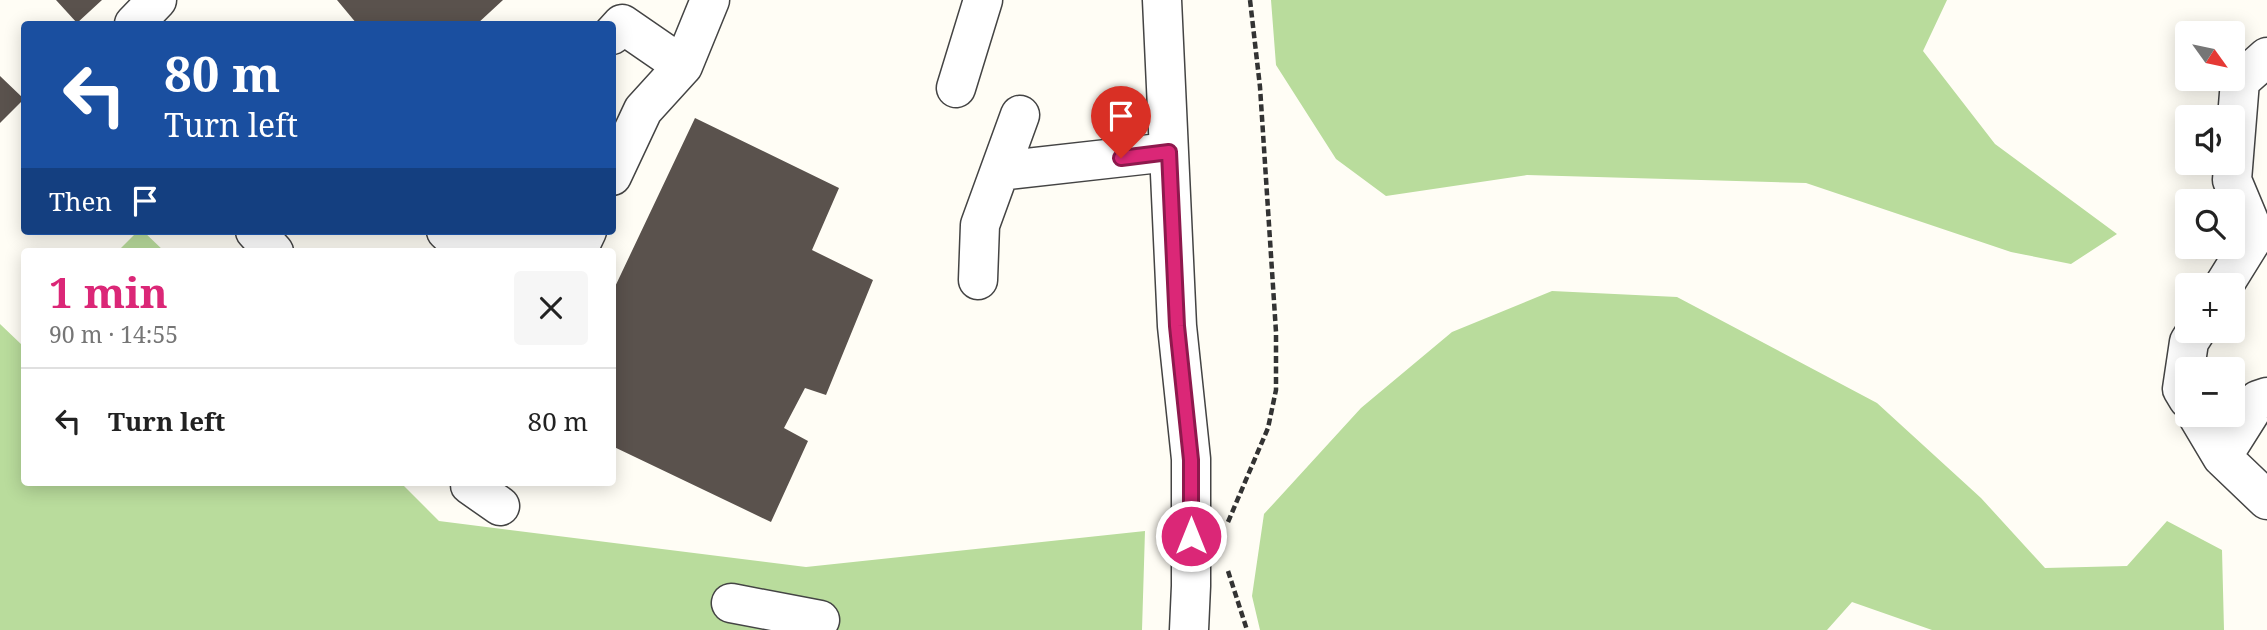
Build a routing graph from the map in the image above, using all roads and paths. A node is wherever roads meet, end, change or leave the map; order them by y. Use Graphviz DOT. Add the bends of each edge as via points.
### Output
graph roads {
  1 [pos="158,0"];
  2 [pos="710,0"];
  3 [pos="983,0"];
  4 [pos="1162,0"];
  5 [pos="1250,0"];
  6 [pos="137,21"];
  7 [pos="616,30"];
  8 [pos="2267,57"];
  9 [pos="683,66"];
  10 [pos="956,88"];
  11 [pos="1020,115"];
  12 [pos="1169,152"];
  13 [pos="616,167"];
  14 [pos="1000,171"];
  15 [pos="259,235"];
  16 [pos="450,235"];
  17 [pos="270,248"];
  18 [pos="464,248"];
  19 [pos="490,248"];
  20 [pos="546,248"];
  21 [pos="2231,273"];
  22 [pos="978,280"];
  23 [pos="2267,397"];
  24 [pos="2204,427"];
  25 [pos="2222,457"];
  26 [pos="471,486"];
  27 [pos="2267,500"];
  28 [pos="500,506"];
  29 [pos="1225,533"];
  30 [pos="1226,565"];
  31 [pos="731,603"];
  32 [pos="820,620"];
  33 [pos="1189,630"];
  34 [pos="1247,630"];
  1 -- 6 [label="street"];
  2 -- 9 [label="street"];
  3 -- 10 [label="street"];
  4 -- 12 [label="street"];
  5 -- 29 [label="path" via="1260,87 1276,390 1268,428"];
  7 -- 9 [label="street" via="622,24"];
  8 -- 21 [label="street" via="2241,80 2232,180 2255,235"];
  9 -- 13 [label="street" via="643,110"];
  11 -- 14 [label="street"];
  12 -- 14 [label="street"];
  12 -- 33 [label="street" via="1177,326 1191,460"];
  14 -- 22 [label="street" via="980,225"];
  15 -- 17 [label="street"];
  16 -- 18 [label="street"];
  19 -- 20 [label="street" via="510,236"];
  23 -- 25 [label="street" via="2258,400"];
  24 -- 25 [label="street"];
  25 -- 27 [label="street"];
  26 -- 28 [label="street"];
  30 -- 34 [label="path"];
  31 -- 32 [label="street"];
}
